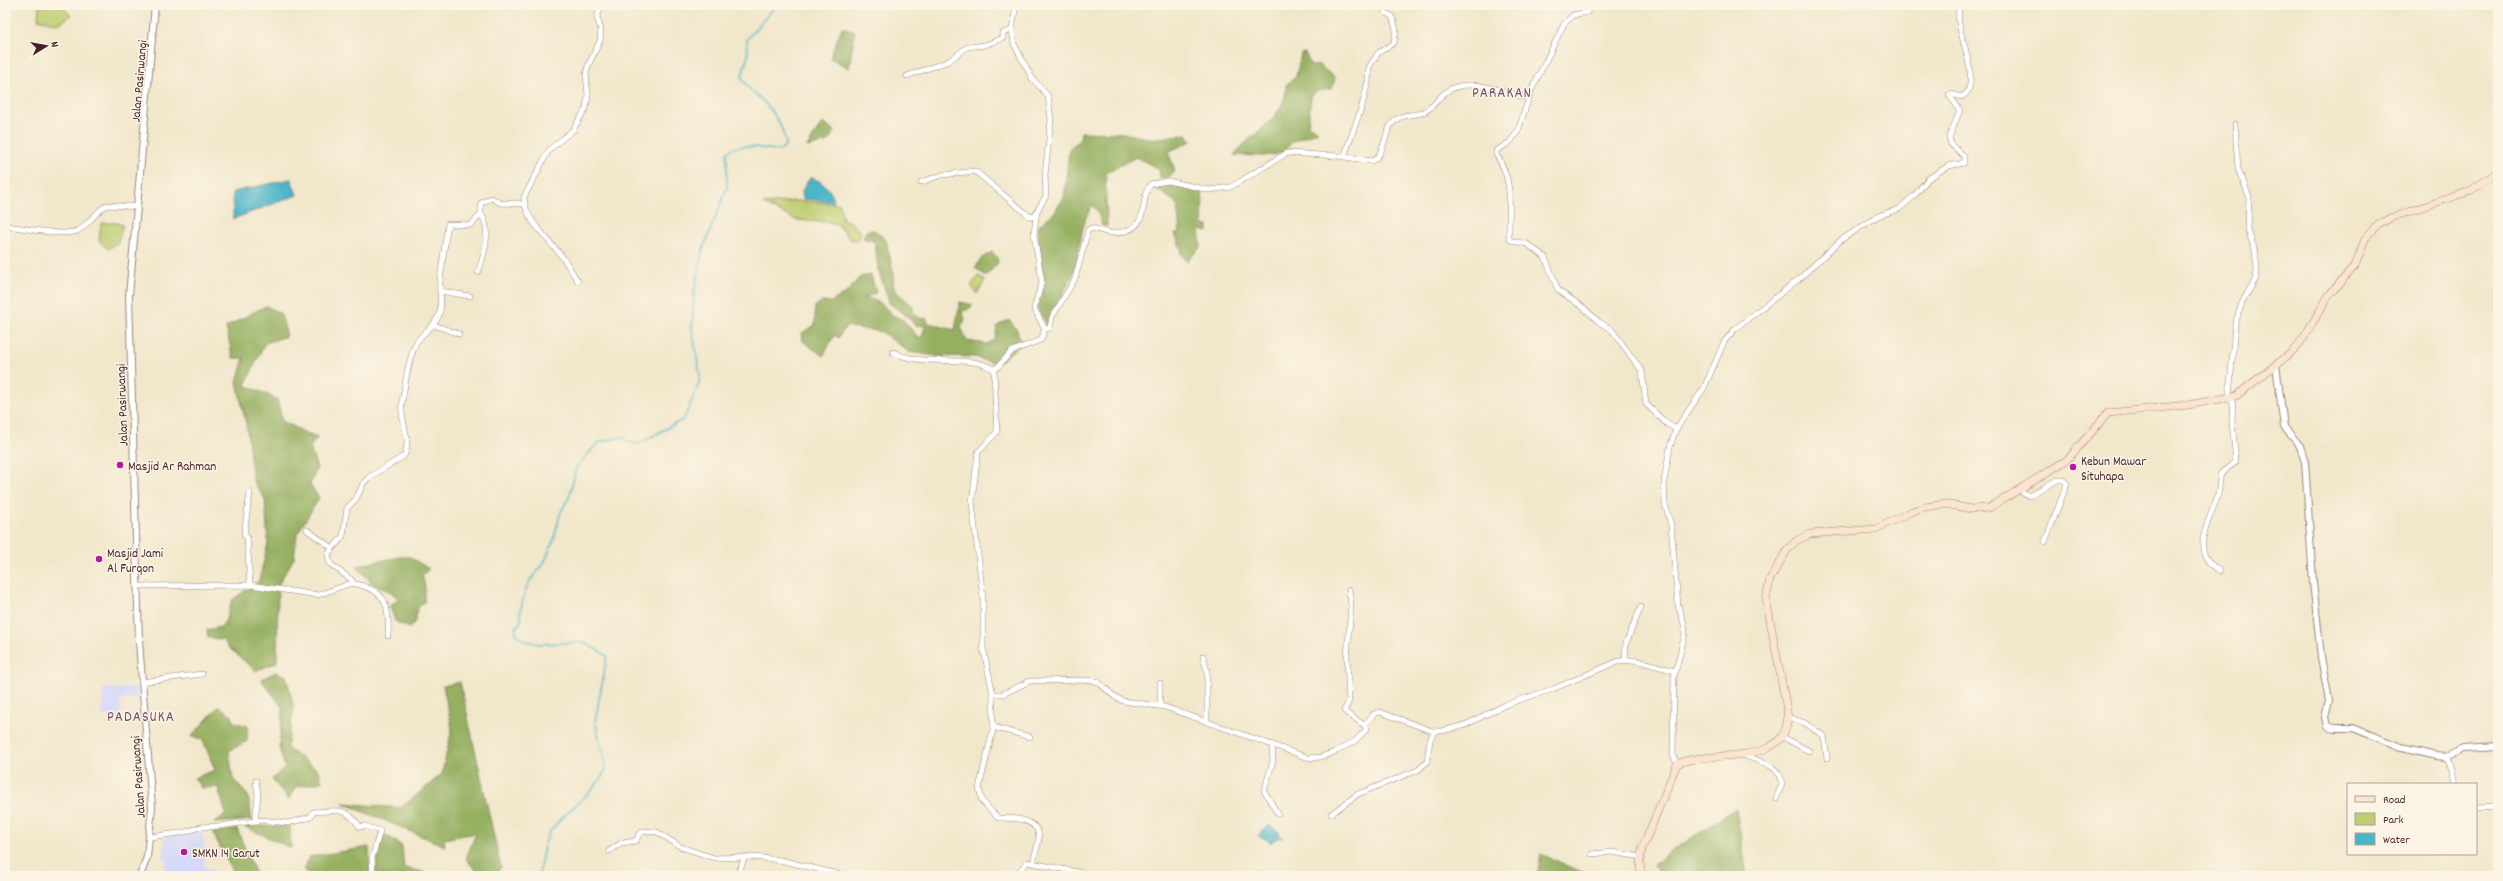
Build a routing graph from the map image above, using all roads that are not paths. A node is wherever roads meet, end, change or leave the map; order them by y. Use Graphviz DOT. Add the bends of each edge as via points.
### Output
graph roads {
  1 [pos="156,5"];
  2 [pos="601,5"];
  3 [pos="1016,5"];
  4 [pos="1380,5"];
  5 [pos="1590,5"];
  6 [pos="1959,5"];
  7 [pos="1012,30"];
  8 [pos="907,76"];
  9 [pos="1529,98"];
  10 [pos="2235,124"];
  11 [pos="1344,157"];
  12 [pos="2498,172"];
  13 [pos="921,182"];
  14 [pos="525,204"];
  15 [pos="138,208"];
  16 [pos="480,214"];
  17 [pos="1036,218"];
  18 [pos="5,226"];
  19 [pos="478,272"];
  20 [pos="578,282"];
  21 [pos="440,291"];
  22 [pos="470,296"];
  23 [pos="434,325"];
  24 [pos="1045,329"];
  25 [pos="459,334"];
  26 [pos="893,352"];
  27 [pos="2276,365"];
  28 [pos="995,369"];
  29 [pos="2231,397"];
  30 [pos="1676,429"];
  31 [pos="2018,490"];
  32 [pos="250,492"];
  33 [pos="308,530"];
  34 [pos="2045,542"];
  35 [pos="332,548"];
  36 [pos="2220,571"];
  37 [pos="352,583"];
  38 [pos="250,585"];
  39 [pos="138,586"];
  40 [pos="1349,590"];
  41 [pos="1641,608"];
  42 [pos="388,636"];
  43 [pos="1203,656"];
  44 [pos="1625,660"];
  45 [pos="1675,671"];
  46 [pos="202,674"];
  47 [pos="141,682"];
  48 [pos="1160,683"];
  49 [pos="993,694"];
  50 [pos="1160,706"];
  51 [pos="1788,717"];
  52 [pos="1207,722"];
  53 [pos="1364,725"];
  54 [pos="993,726"];
  55 [pos="1435,731"];
  56 [pos="1030,737"];
  57 [pos="1783,737"];
  58 [pos="1272,745"];
  59 [pos="2498,747"];
  60 [pos="1809,750"];
  61 [pos="1741,754"];
  62 [pos="2446,757"];
  63 [pos="1827,758"];
  64 [pos="1677,764"];
  65 [pos="256,781"];
  66 [pos="2456,783"];
  67 [pos="1776,798"];
  68 [pos="2498,807"];
  69 [pos="2477,808"];
  70 [pos="1278,814"];
  71 [pos="1331,814"];
  72 [pos="255,821"];
  73 [pos="150,837"];
  74 [pos="610,851"];
  75 [pos="1592,854"];
  76 [pos="745,857"];
  77 [pos="1641,857"];
  78 [pos="1034,864"];
  79 [pos="140,876"];
  80 [pos="373,876"];
  81 [pos="737,876"];
  82 [pos="846,876"];
  83 [pos="1015,876"];
  84 [pos="1097,876"];
  85 [pos="1642,876"];
  1 -- 15 [label="street, Jalan Pasirwangi"];
  2 -- 14 [label="street" via="597,18 601,30 600,40 586,74 586,108 573,130 549,150 527,189"];
  3 -- 7 [label="street"];
  4 -- 11 [label="street" via="1392,16 1396,36 1391,46 1378,53 1369,67 1362,106"];
  5 -- 9 [label="street" via="1587,12 1573,15 1564,24"];
  6 -- 30 [label="street" via="1959,23 1970,84 1961,97 1949,94 1960,110 1949,138 1951,144 1964,156 1964,163 1948,166 1928,179 1915,196 1899,209 1878,216 1841,240 1799,279 1736,329 1724,342 1704,388"];
  7 -- 8 [label="street" via="1003,33 1003,38 986,45 967,47 949,61"];
  7 -- 17 [label="street" via="1014,44 1032,78 1046,93 1049,101 1051,120 1045,175 1046,196"];
  9 -- 11 [label="street" via="1477,84 1450,89 1426,111 1406,114 1395,121 1376,160 1368,162"];
  9 -- 30 [label="street" via="1515,137 1496,153 1507,175 1511,206 1509,238 1526,244 1545,257 1558,290 1612,330 1642,371 1646,404"];
  10 -- 29 [label="street" via="2238,169 2249,196 2248,231 2258,269 2235,324"];
  11 -- 24 [label="street" via="1287,153 1231,187 1191,187 1168,181 1151,184 1146,192 1144,214 1129,228 1113,233 1088,230 1075,279 1052,317 1050,328"];
  12 -- 27 [label="main road" via="2470,192 2390,218 2375,227 2365,239 2355,266 2329,295 2303,340"];
  13 -- 17 [label="street" via="942,175 975,171 1029,216"];
  14 -- 16 [label="street" via="500,203 492,198 481,203"];
  14 -- 20 [label="street" via="540,231 562,256"];
  15 -- 18 [label="street" via="106,205 80,229 74,231 54,232"];
  15 -- 39 [label="street, Jalan Pasirwangi" via="129,296"];
  16 -- 19 [label="street" via="485,220 486,240"];
  16 -- 21 [label="street" via="472,224 448,224"];
  17 -- 24 [label="street" via="1034,235 1042,282 1034,308"];
  21 -- 22 [label="street"];
  21 -- 23 [label="street" via="440,312"];
  23 -- 25 [label="street"];
  23 -- 35 [label="street" via="417,342 408,371 401,414 406,430 406,453 363,484 356,499 347,508 343,536"];
  24 -- 28 [label="street" via="1041,340 1012,351"];
  26 -- 28 [label="street" via="907,359 973,362"];
  27 -- 29 [label="main road"];
  27 -- 62 [label="street" via="2284,427 2300,446 2305,462 2313,582 2328,701 2326,722 2330,728 2353,728 2413,751"];
  28 -- 49 [label="street" via="997,432 978,452 972,502 983,598 983,647"];
  29 -- 31 [label="main road" via="2108,414 2074,455"];
  29 -- 36 [label="street" via="2236,462 2221,473 2218,494 2204,529 2202,543 2211,564"];
  30 -- 45 [label="street" via="1668,455 1664,486 1678,605 1684,624 1684,640"];
  31 -- 34 [label="street" via="2029,496 2057,480 2064,480 2067,484"];
  31 -- 51 [label="main road" via="1983,509 1938,504 1915,510 1876,529 1810,534 1796,541 1775,568 1766,591 1766,610 1780,668"];
  32 -- 38 [label="street" via="244,534 247,537"];
  33 -- 35 [label="street"];
  35 -- 37 [label="street" via="328,554 330,564 352,580"];
  37 -- 38 [label="street" via="318,595"];
  37 -- 42 [label="street" via="373,588 382,596 388,616"];
  38 -- 39 [label="street"];
  39 -- 47 [label="street, Jalan Pasirwangi"];
  40 -- 53 [label="street" via="1349,701 1344,711"];
  41 -- 44 [label="street" via="1626,643"];
  43 -- 52 [label="street" via="1207,671"];
  44 -- 45 [label="street"];
  44 -- 55 [label="street" via="1588,672 1543,693 1507,704 1465,725"];
  45 -- 64 [label="street" via="1672,716 1673,755"];
  46 -- 47 [label="street"];
  47 -- 73 [label="street, Jalan Pasirwangi" via="151,790"];
  48 -- 50 [label="street"];
  49 -- 50 [label="street" via="1003,694 1030,681 1090,680 1098,682 1123,701"];
  49 -- 54 [label="street"];
  50 -- 52 [label="street"];
  51 -- 57 [label="main road"];
  51 -- 63 [label="street" via="1805,723 1824,736"];
  52 -- 58 [label="street"];
  53 -- 55 [label="street" via="1374,714 1380,712"];
  53 -- 58 [label="street" via="1367,728 1355,741 1321,757 1310,758"];
  54 -- 56 [label="street"];
  54 -- 78 [label="street" via="979,788 982,801 998,818 1020,818 1036,829 1039,838 1033,856"];
  55 -- 71 [label="street" via="1430,740 1428,762 1418,770 1358,794"];
  57 -- 60 [label="street"];
  57 -- 61 [label="main road" via="1772,746"];
  58 -- 70 [label="street" via="1273,761 1264,791"];
  59 -- 62 [label="street" via="2463,749"];
  61 -- 64 [label="main road" via="1689,760"];
  61 -- 67 [label="street" via="1765,762 1778,774 1782,784"];
  62 -- 66 [label="street" via="2454,768"];
  64 -- 77 [label="main road" via="1653,818"];
  65 -- 72 [label="street" via="258,795"];
  68 -- 69 [label="street"];
  72 -- 73 [label="street" via="200,827 186,832"];
  72 -- 80 [label="street" via="288,823 311,817 313,812 338,809 345,811 360,827 380,831 372,858"];
  73 -- 79 [label="street, Jalan Pasirwangi"];
  74 -- 76 [label="street" via="621,844 636,841 639,834 644,831 651,831 681,847 708,857"];
  75 -- 77 [label="street" via="1612,852"];
  76 -- 81 [label="street"];
  76 -- 82 [label="street" via="797,863"];
  77 -- 85 [label="main road"];
  78 -- 83 [label="street" via="1026,862"];
  78 -- 84 [label="street"];
}
